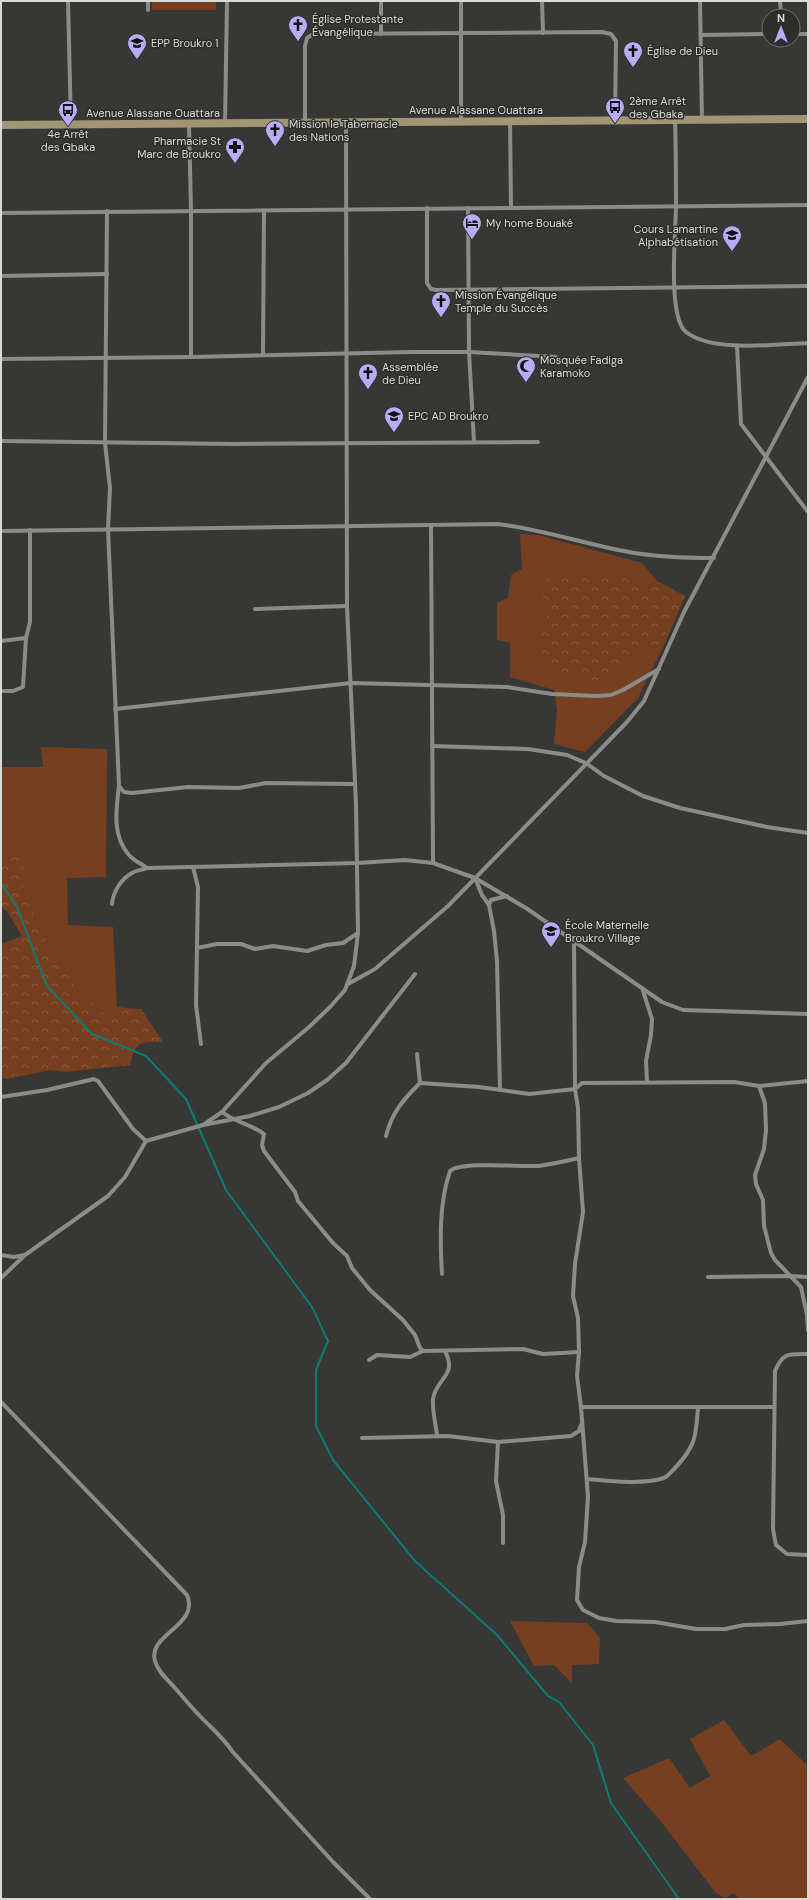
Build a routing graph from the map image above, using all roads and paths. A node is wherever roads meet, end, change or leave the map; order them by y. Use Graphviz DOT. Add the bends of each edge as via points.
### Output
graph roads {
  1 [pos="68,1"];
  2 [pos="148,1"];
  3 [pos="227,1"];
  4 [pos="381,1"];
  5 [pos="461,1"];
  6 [pos="542,1"];
  7 [pos="700,1"];
  8 [pos="148,10"];
  9 [pos="543,33"];
  10 [pos="381,34"];
  11 [pos="461,34"];
  12 [pos="761,34"];
  13 [pos="701,35"];
  14 [pos="808,119"];
  15 [pos="461,120"];
  16 [pos="510,120"];
  17 [pos="675,120"];
  18 [pos="615,121"];
  19 [pos="702,121"];
  20 [pos="306,122"];
  21 [pos="346,122"];
  22 [pos="71,124"];
  23 [pos="189,124"];
  24 [pos="225,124"];
  25 [pos="1,125"];
  26 [pos="808,205"];
  27 [pos="676,206"];
  28 [pos="427,208"];
  29 [pos="468,208"];
  30 [pos="511,208"];
  31 [pos="346,209"];
  32 [pos="191,210"];
  33 [pos="107,211"];
  34 [pos="1,212"];
  35 [pos="264,212"];
  36 [pos="107,274"];
  37 [pos="1,276"];
  38 [pos="808,286"];
  39 [pos="674,288"];
  40 [pos="468,289"];
  41 [pos="808,343"];
  42 [pos="737,346"];
  43 [pos="469,352"];
  44 [pos="263,354"];
  45 [pos="347,354"];
  46 [pos="191,357"];
  47 [pos="556,357"];
  48 [pos="106,358"];
  49 [pos="1,359"];
  50 [pos="808,377"];
  51 [pos="1,441"];
  52 [pos="474,442"];
  53 [pos="538,442"];
  54 [pos="105,443"];
  55 [pos="347,443"];
  56 [pos="766,458"];
  57 [pos="808,512"];
  58 [pos="347,524"];
  59 [pos="431,524"];
  60 [pos="108,529"];
  61 [pos="30,530"];
  62 [pos="1,531"];
  63 [pos="714,558"];
  64 [pos="347,606"];
  65 [pos="255,609"];
  66 [pos="26,638"];
  67 [pos="1,641"];
  68 [pos="659,669"];
  69 [pos="351,683"];
  70 [pos="432,686"];
  71 [pos="1,691"];
  72 [pos="116,709"];
  73 [pos="432,746"];
  74 [pos="586,762"];
  75 [pos="354,784"];
  76 [pos="119,786"];
  77 [pos="808,833"];
  78 [pos="357,863"];
  79 [pos="433,863"];
  80 [pos="193,867"];
  81 [pos="147,868"];
  82 [pos="475,878"];
  83 [pos="507,896"];
  84 [pos="112,904"];
  85 [pos="489,905"];
  86 [pos="358,933"];
  87 [pos="574,942"];
  88 [pos="197,948"];
  89 [pos="415,974"];
  90 [pos="347,984"];
  91 [pos="642,990"];
  92 [pos="808,1014"];
  93 [pos="201,1044"];
  94 [pos="417,1054"];
  95 [pos="808,1081"];
  96 [pos="647,1082"];
  97 [pos="420,1083"];
  98 [pos="759,1086"];
  99 [pos="575,1089"];
  100 [pos="500,1090"];
  101 [pos="1,1097"];
  102 [pos="222,1112"];
  103 [pos="232,1120"];
  104 [pos="203,1125"];
  105 [pos="386,1136"];
  106 [pos="146,1141"];
  107 [pos="579,1158"];
  108 [pos="1,1255"];
  109 [pos="25,1255"];
  110 [pos="442,1274"];
  111 [pos="790,1276"];
  112 [pos="708,1277"];
  113 [pos="808,1277"];
  114 [pos="1,1278"];
  115 [pos="808,1330"];
  116 [pos="423,1351"];
  117 [pos="445,1351"];
  118 [pos="579,1352"];
  119 [pos="808,1354"];
  120 [pos="369,1360"];
  121 [pos="1,1402"];
  122 [pos="582,1407"];
  123 [pos="698,1407"];
  124 [pos="774,1407"];
  125 [pos="583,1422"];
  126 [pos="437,1436"];
  127 [pos="362,1438"];
  128 [pos="498,1442"];
  129 [pos="587,1479"];
  130 [pos="503,1543"];
  131 [pos="808,1555"];
  132 [pos="808,1620"];
  133 [pos="370,1899"];
  1 -- 22 [label="street"];
  2 -- 8 [label="street"];
  3 -- 24 [label="street"];
  4 -- 10 [label="street"];
  5 -- 11 [label="street"];
  6 -- 9 [label="street"];
  7 -- 13 [label="street"];
  9 -- 11 [label="street"];
  9 -- 18 [label="street" via="611,34 616,41"];
  10 -- 11 [label="street"];
  10 -- 20 [label="street" via="313,34 307,38"];
  11 -- 15 [label="street"];
  12 -- 13 [label="street"];
  13 -- 19 [label="street"];
  14 -- 19 [label="street, Avenue Alassane Ouattara"];
  15 -- 16 [label="street, Avenue Alassane Ouattara"];
  15 -- 21 [label="street, Avenue Alassane Ouattara"];
  16 -- 18 [label="street, Avenue Alassane Ouattara"];
  16 -- 30 [label="street"];
  17 -- 18 [label="street, Avenue Alassane Ouattara"];
  17 -- 19 [label="street, Avenue Alassane Ouattara"];
  17 -- 27 [label="street"];
  20 -- 21 [label="street, Avenue Alassane Ouattara"];
  20 -- 24 [label="street, Avenue Alassane Ouattara"];
  21 -- 31 [label="street"];
  22 -- 23 [label="street, Avenue Alassane Ouattara"];
  22 -- 25 [label="street, Avenue Alassane Ouattara"];
  23 -- 24 [label="street, Avenue Alassane Ouattara"];
  23 -- 32 [label="street"];
  26 -- 27 [label="street"];
  27 -- 30 [label="street"];
  27 -- 39 [label="street"];
  28 -- 29 [label="street"];
  28 -- 31 [label="street"];
  28 -- 40 [label="street" via="427,283 436,290"];
  29 -- 30 [label="street"];
  29 -- 40 [label="street"];
  31 -- 35 [label="street"];
  31 -- 45 [label="street"];
  32 -- 33 [label="street"];
  32 -- 35 [label="street"];
  32 -- 46 [label="street"];
  33 -- 34 [label="street"];
  33 -- 36 [label="street"];
  35 -- 44 [label="street"];
  36 -- 37 [label="street"];
  36 -- 48 [label="street"];
  38 -- 39 [label="street"];
  39 -- 40 [label="street"];
  39 -- 42 [label="street" via="678,321 687,333 706,341"];
  40 -- 43 [label="street"];
  41 -- 42 [label="street"];
  42 -- 56 [label="street" via="741,424"];
  43 -- 45 [label="street"];
  43 -- 47 [label="street"];
  43 -- 52 [label="street"];
  44 -- 45 [label="street"];
  44 -- 46 [label="street"];
  45 -- 55 [label="street"];
  46 -- 48 [label="street"];
  48 -- 49 [label="street"];
  48 -- 54 [label="street"];
  50 -- 56 [label="street"];
  51 -- 54 [label="street"];
  52 -- 53 [label="street"];
  52 -- 55 [label="street"];
  54 -- 55 [label="street"];
  54 -- 60 [label="street" via="110,488"];
  55 -- 58 [label="street"];
  56 -- 57 [label="street"];
  56 -- 63 [label="street"];
  58 -- 59 [label="street"];
  58 -- 60 [label="street"];
  58 -- 64 [label="street"];
  59 -- 63 [label="street" via="498,524 523,527 652,556"];
  59 -- 70 [label="street"];
  60 -- 61 [label="street"];
  60 -- 72 [label="street"];
  61 -- 62 [label="street"];
  61 -- 66 [label="street" via="30,622"];
  63 -- 68 [label="street" via="684,612"];
  64 -- 65 [label="street"];
  64 -- 69 [label="street"];
  66 -- 67 [label="street"];
  66 -- 71 [label="street" via="23,687 13,691"];
  68 -- 70 [label="street" via="623,690 601,695 552,694 507,687"];
  68 -- 74 [label="street" via="644,701"];
  69 -- 70 [label="street"];
  69 -- 72 [label="street"];
  69 -- 75 [label="street"];
  70 -- 73 [label="street"];
  72 -- 76 [label="street"];
  73 -- 74 [label="street" via="548,751"];
  73 -- 79 [label="street"];
  74 -- 77 [label="street" via="604,776 643,796 680,808 767,828"];
  74 -- 82 [label="street"];
  75 -- 76 [label="street" via="266,783 239,788 188,787 132,793 124,792"];
  75 -- 78 [label="street"];
  76 -- 81 [label="street" via="116,815 118,837 130,856"];
  78 -- 79 [label="street" via="405,860"];
  78 -- 80 [label="street"];
  78 -- 86 [label="street"];
  79 -- 82 [label="street"];
  80 -- 81 [label="street"];
  80 -- 88 [label="street" via="198,887"];
  81 -- 84 [label="street" via="126,878 113,895"];
  82 -- 83 [label="street"];
  82 -- 85 [label="street"];
  82 -- 90 [label="street" via="448,906 375,969"];
  83 -- 85 [label="street" via="491,900"];
  83 -- 87 [label="street"];
  85 -- 100 [label="street" via="497,961"];
  86 -- 88 [label="street" via="343,943 307,951 273,946 255,949 241,944 216,944"];
  86 -- 90 [label="street" via="354,966"];
  87 -- 91 [label="street"];
  87 -- 99 [label="street"];
  88 -- 93 [label="street" via="196,1005"];
  89 -- 103 [label="street" via="346,1063 327,1080 280,1107"];
  90 -- 102 [label="street" via="330,1007 266,1063"];
  91 -- 92 [label="street" via="662,1002 684,1010"];
  91 -- 96 [label="street" via="652,1018 646,1061"];
  94 -- 97 [label="street"];
  95 -- 98 [label="street"];
  96 -- 98 [label="street" via="734,1082"];
  96 -- 99 [label="street" via="582,1083"];
  97 -- 100 [label="street"];
  97 -- 105 [label="street" via="400,1103"];
  98 -- 111 [label="street" via="765,1103 766,1130 764,1149 754,1175 763,1200 764,1226 771,1253"];
  99 -- 100 [label="street" via="529,1094"];
  99 -- 107 [label="street"];
  101 -- 106 [label="street" via="94,1079 133,1129"];
  102 -- 103 [label="street"];
  102 -- 104 [label="street"];
  103 -- 104 [label="street"];
  103 -- 116 [label="street" via="264,1134 264,1151 295,1192 298,1201 347,1256 352,1268 370,1290 403,1320"];
  104 -- 106 [label="street"];
  106 -- 109 [label="street" via="125,1177 108,1196"];
  107 -- 110 [label="street" via="540,1166 468,1165 450,1171 443,1205 440,1240"];
  107 -- 118 [label="street" via="583,1212 573,1296 577,1308"];
  108 -- 109 [label="street"];
  109 -- 114 [label="street"];
  111 -- 112 [label="street"];
  111 -- 113 [label="street"];
  111 -- 115 [label="street" via="801,1287"];
  116 -- 117 [label="street"];
  116 -- 120 [label="street" via="410,1357 377,1355"];
  117 -- 118 [label="street" via="523,1349 543,1354"];
  117 -- 126 [label="street" via="450,1360 449,1368 434,1396 432,1407"];
  118 -- 122 [label="street" via="577,1376"];
  119 -- 124 [label="street" via="780,1359 775,1371"];
  121 -- 133 [label="street" via="187,1595 189,1608 185,1618 160,1642 155,1651 155,1660 162,1674"];
  122 -- 123 [label="street"];
  122 -- 125 [label="street"];
  123 -- 124 [label="street"];
  123 -- 129 [label="street" via="697,1431 688,1455 665,1477 632,1481"];
  124 -- 131 [label="street" via="773,1529 776,1545 788,1554"];
  125 -- 128 [label="street" via="579,1431 571,1436"];
  125 -- 129 [label="street"];
  126 -- 127 [label="street"];
  126 -- 128 [label="street"];
  128 -- 130 [label="street" via="496,1481 503,1515"];
  129 -- 132 [label="street" via="585,1542 577,1588 577,1600 583,1610 599,1618 616,1621 655,1622 696,1629 725,1629"];
}
